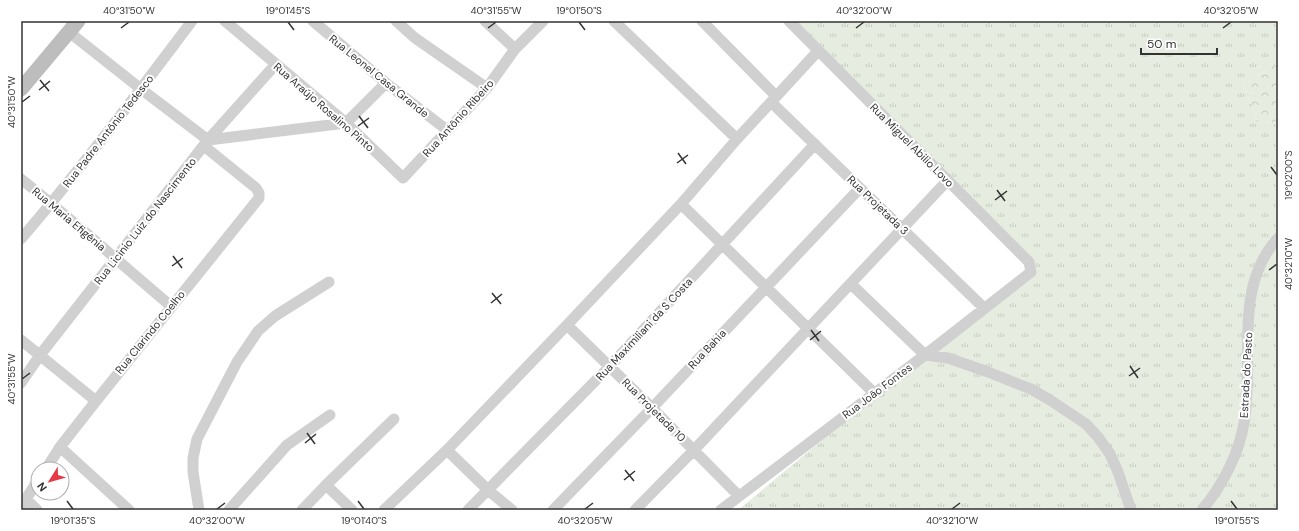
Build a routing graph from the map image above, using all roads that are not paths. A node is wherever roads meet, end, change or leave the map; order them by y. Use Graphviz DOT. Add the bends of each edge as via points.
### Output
graph roads {
  1 [pos="192,21"];
  2 [pos="225,21"];
  3 [pos="313,21"];
  4 [pos="396,21"];
  5 [pos="485,21"];
  6 [pos="543,21"];
  7 [pos="614,21"];
  8 [pos="702,21"];
  9 [pos="789,21"];
  10 [pos="73,27"];
  11 [pos="515,49"];
  12 [pos="818,51"];
  13 [pos="276,64"];
  14 [pos="386,83"];
  15 [pos="487,88"];
  16 [pos="21,89"];
  17 [pos="141,89"];
  18 [pos="774,99"];
  19 [pos="346,123"];
  20 [pos="447,130"];
  21 [pos="737,139"];
  22 [pos="206,143"];
  23 [pos="815,144"];
  24 [pos="403,178"];
  25 [pos="21,179"];
  26 [pos="947,181"];
  27 [pos="860,188"];
  28 [pos="51,203"];
  29 [pos="681,204"];
  30 [pos="902,229"];
  31 [pos="1278,238"];
  32 [pos="21,239"];
  33 [pos="723,245"];
  34 [pos="116,259"];
  35 [pos="1031,272"];
  36 [pos="329,282"];
  37 [pos="851,284"];
  38 [pos="766,287"];
  39 [pos="171,306"];
  40 [pos="984,308"];
  41 [pos="567,325"];
  42 [pos="808,328"];
  43 [pos="21,340"];
  44 [pos="40,355"];
  45 [pos="924,355"];
  46 [pos="610,366"];
  47 [pos="21,383"];
  48 [pos="874,393"];
  49 [pos="96,401"];
  50 [pos="652,408"];
  51 [pos="330,415"];
  52 [pos="394,419"];
  53 [pos="60,447"];
  54 [pos="447,450"];
  55 [pos="694,450"];
  56 [pos="51,461"];
  57 [pos="326,485"];
  58 [pos="488,490"];
  59 [pos="30,492"];
  60 [pos="739,496"];
  61 [pos="23,503"];
  62 [pos="37,510"];
  63 [pos="129,510"];
  64 [pos="199,510"];
  65 [pos="229,510"];
  66 [pos="302,510"];
  67 [pos="352,510"];
  68 [pos="384,510"];
  69 [pos="468,510"];
  70 [pos="512,510"];
  71 [pos="553,510"];
  72 [pos="635,510"];
  73 [pos="721,510"];
  74 [pos="1131,510"];
  75 [pos="1202,510"];
  1 -- 17 [label="street, Rua Padre Antônio Tedesco"];
  2 -- 13 [label="street, Rua Araújo Rosalino Pinto"];
  3 -- 14 [label="street, Rua Leonel Casa Grande"];
  4 -- 15 [label="street" via="415,38"];
  5 -- 11 [label="street"];
  6 -- 11 [label="street, Rua Antônio Ribeiro"];
  7 -- 21 [label="street"];
  8 -- 18 [label="street, Rua Projetada 3"];
  9 -- 12 [label="street, Rua Miguel Abilio Lovo"];
  10 -- 16 [label="street"];
  10 -- 17 [label="street"];
  11 -- 15 [label="street, Rua Antônio Ribeiro"];
  12 -- 18 [label="street"];
  12 -- 26 [label="street, Rua Miguel Abilio Lovo"];
  13 -- 19 [label="street, Rua Araújo Rosalino Pinto"];
  13 -- 22 [label="street, Rua Licinio Luiz do Nascimento"];
  14 -- 19 [label="street"];
  14 -- 20 [label="street, Rua Leonel Casa Grande"];
  15 -- 20 [label="street, Rua Antônio Ribeiro"];
  17 -- 22 [label="street"];
  17 -- 28 [label="street, Rua Padre Antônio Tedesco"];
  18 -- 21 [label="street"];
  18 -- 23 [label="street, Rua Projetada 3"];
  19 -- 22 [label="street"];
  19 -- 24 [label="street, Rua Araújo Rosalino Pinto"];
  20 -- 24 [label="street, Rua Antônio Ribeiro"];
  21 -- 29 [label="street"];
  22 -- 34 [label="street, Rua Licinio Luiz do Nascimento"];
  22 -- 39 [label="street, Rua Clarindo Coelho" via="256,188 259,198"];
  23 -- 27 [label="street, Rua Projetada 3"];
  23 -- 33 [label="street, Rua Maximiliani da S Costa"];
  25 -- 28 [label="street, Rua Maria Efigênia"];
  26 -- 30 [label="street"];
  26 -- 35 [label="street, Rua Miguel Abilio Lovo" via="1029,262"];
  27 -- 30 [label="street, Rua Projetada 3"];
  27 -- 38 [label="street, Rua Bahia"];
  28 -- 32 [label="street, Rua Padre Antônio Tedesco"];
  28 -- 34 [label="street, Rua Maria Efigênia"];
  29 -- 33 [label="street"];
  29 -- 41 [label="street"];
  30 -- 37 [label="street"];
  30 -- 40 [label="street, Rua Projetada 3"];
  31 -- 75 [label="street, Estrada do Pasto" via="1261,261 1251,292 1244,424 1234,456 1215,492"];
  33 -- 38 [label="street"];
  33 -- 46 [label="street, Rua Maximiliani da S Costa"];
  34 -- 39 [label="street, Rua Maria Efigênia"];
  34 -- 44 [label="street, Rua Licinio Luiz do Nascimento"];
  35 -- 40 [label="street, Rua João Fontes"];
  36 -- 64 [label="street" via="275,316 258,331 237,362 196,440 193,472"];
  37 -- 42 [label="street"];
  37 -- 45 [label="street"];
  38 -- 42 [label="street"];
  38 -- 50 [label="street, Rua Bahia"];
  39 -- 49 [label="street, Rua Clarindo Coelho"];
  40 -- 45 [label="street, Rua João Fontes"];
  41 -- 46 [label="street, Rua Projetada 10"];
  41 -- 54 [label="street"];
  42 -- 48 [label="street"];
  42 -- 55 [label="street"];
  43 -- 44 [label="street"];
  44 -- 47 [label="street, Rua Licinio Luiz do Nascimento"];
  44 -- 49 [label="street"];
  45 -- 48 [label="street, Rua João Fontes"];
  45 -- 74 [label="street" via="948,358 1024,386 1086,424 1110,454"];
  46 -- 50 [label="street, Rua Projetada 10"];
  46 -- 58 [label="street, Rua Maximiliani da S Costa"];
  48 -- 60 [label="street, Rua João Fontes"];
  49 -- 53 [label="street, Rua Clarindo Coelho"];
  50 -- 55 [label="street, Rua Projetada 10"];
  50 -- 71 [label="street, Rua Bahia"];
  51 -- 65 [label="street" via="287,445"];
  52 -- 57 [label="street"];
  53 -- 56 [label="street, Rua Clarindo Coelho"];
  53 -- 63 [label="street"];
  54 -- 58 [label="street"];
  54 -- 68 [label="street"];
  55 -- 60 [label="street, Rua Projetada 10"];
  55 -- 72 [label="street"];
  57 -- 66 [label="street"];
  57 -- 67 [label="street"];
  58 -- 69 [label="street, Rua Maximiliani da S Costa"];
  58 -- 70 [label="street"];
  59 -- 61 [label="street"];
  60 -- 73 [label="street, Rua João Fontes"];
  61 -- 62 [label="street"];
}
